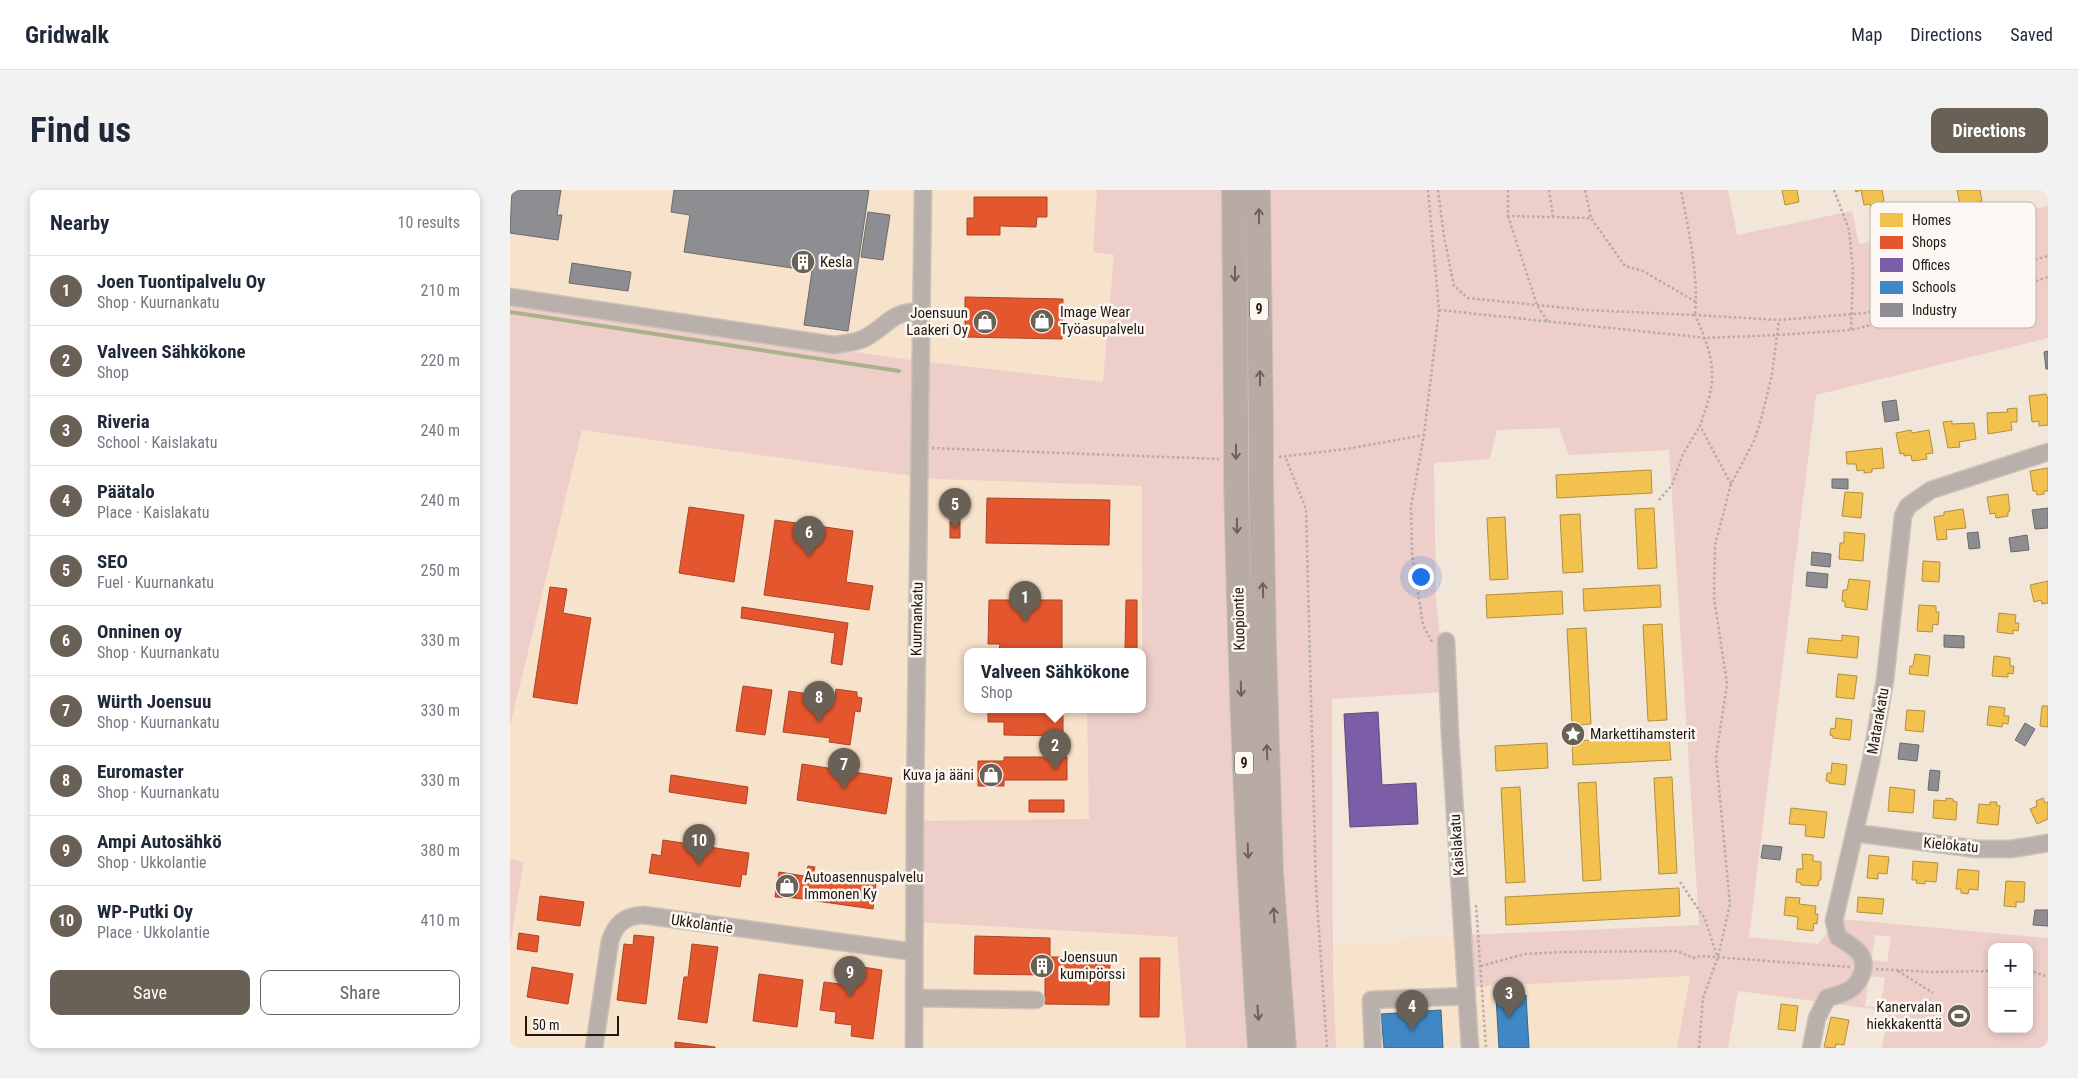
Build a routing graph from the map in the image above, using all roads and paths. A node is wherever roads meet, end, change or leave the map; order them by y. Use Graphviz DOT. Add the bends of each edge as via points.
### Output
graph roads {
  1 [pos="923,190"];
  2 [pos="1234,190"];
  3 [pos="1258,190"];
  4 [pos="1428,190"];
  5 [pos="1438,190"];
  6 [pos="1508,190"];
  7 [pos="1548,190"];
  8 [pos="1586,190"];
  9 [pos="1681,190"];
  10 [pos="1834,190"];
  11 [pos="1508,216"];
  12 [pos="1552,217"];
  13 [pos="1591,218"];
  14 [pos="2048,276"];
  15 [pos="2036,280"];
  16 [pos="510,297"];
  17 [pos="1696,302"];
  18 [pos="1537,305"];
  19 [pos="1439,310"];
  20 [pos="922,311"];
  21 [pos="1870,312"];
  22 [pos="1851,313"];
  23 [pos="1694,315"];
  24 [pos="1779,320"];
  25 [pos="1549,322"];
  26 [pos="1870,325"];
  27 [pos="1851,330"];
  28 [pos="1778,335"];
  29 [pos="1706,338"];
  30 [pos="1700,426"];
  31 [pos="1424,435"];
  32 [pos="919,448"];
  33 [pos="2048,452"];
  34 [pos="1277,457"];
  35 [pos="1286,459"];
  36 [pos="1219,460"];
  37 [pos="1731,484"];
  38 [pos="1659,500"];
  39 [pos="1446,641"];
  40 [pos="1447,660"];
  41 [pos="1855,833"];
  42 [pos="2048,843"];
  43 [pos="1680,882"];
  44 [pos="914,952"];
  45 [pos="1718,957"];
  46 [pos="1836,965"];
  47 [pos="1481,966"];
  48 [pos="1886,970"];
  49 [pos="1897,970"];
  50 [pos="1988,971"];
  51 [pos="2033,971"];
  52 [pos="2048,977"];
  53 [pos="1933,993"];
  54 [pos="1467,996"];
  55 [pos="914,998"];
  56 [pos="1036,1000"];
  57 [pos="594,1048"];
  58 [pos="914,1048"];
  59 [pos="1260,1048"];
  60 [pos="1284,1048"];
  61 [pos="1327,1048"];
  62 [pos="1373,1048"];
  63 [pos="1470,1048"];
  64 [pos="1699,1048"];
  65 [pos="1811,1048"];
  1 -- 20 [label="street, Kuurnankatu"];
  2 -- 59 [label="highway, Kuopiontie / 9, one-way, bridge" via="1239,649"];
  60 -- 3 [label="highway, Kuopiontie / 9, one-way, bridge" via="1271,872 1264,646"];
  4 -- 19 [label="path"];
  5 -- 18 [label="path" via="1454,286 1468,298"];
  6 -- 11 [label="path"];
  7 -- 12 [label="path"];
  8 -- 13 [label="path"];
  9 -- 17 [label="path"];
  10 -- 22 [label="path" via="1849,230 1853,270"];
  11 -- 12 [label="path"];
  11 -- 18 [label="path"];
  12 -- 13 [label="path"];
  13 -- 17 [label="path" via="1625,266 1643,271"];
  14 -- 15 [label="path"];
  16 -- 20 [label="street" via="834,345 864,339 896,315"];
  17 -- 23 [label="path"];
  18 -- 23 [label="path"];
  18 -- 25 [label="path"];
  19 -- 25 [label="path"];
  19 -- 31 [label="path"];
  20 -- 32 [label="street, Kuurnankatu"];
  21 -- 22 [label="path"];
  22 -- 24 [label="path"];
  22 -- 27 [label="path"];
  23 -- 24 [label="path"];
  23 -- 29 [label="path"];
  24 -- 28 [label="path"];
  25 -- 29 [label="path"];
  26 -- 27 [label="path"];
  27 -- 28 [label="path"];
  28 -- 29 [label="path"];
  28 -- 37 [label="path" via="1762,416 1754,440"];
  29 -- 30 [label="path" via="1712,374"];
  30 -- 37 [label="path"];
  30 -- 38 [label="path" via="1683,454 1672,485"];
  31 -- 34 [label="path"];
  31 -- 40 [label="path" via="1411,507 1412,554 1423,625 1440,659"];
  32 -- 36 [label="path"];
  32 -- 44 [label="street, Kuurnankatu"];
  33 -- 41 [label="street, Matarakatu" via="1931,490 1908,506 1903,516 1885,680"];
  35 -- 61 [label="path" via="1306,509 1316,888"];
  37 -- 45 [label="path" via="1716,546 1714,596 1727,684 1716,757 1730,904"];
  39 -- 40 [label="street, Kaislakatu"];
  40 -- 54 [label="street, Kaislakatu"];
  41 -- 42 [label="street, Kielokatu" via="1977,849"];
  41 -- 65 [label="street, Matarakatu" via="1834,921 1838,937 1855,948 1865,965 1861,978 1850,990 1826,998"];
  43 -- 45 [label="path" via="1705,919"];
  44 -- 55 [label="street, Kuurnankatu"];
  44 -- 57 [label="street, Ukkolantie" via="632,916 622,920 610,941"];
  45 -- 46 [label="path"];
  45 -- 47 [label="path" via="1693,958 1677,951 1562,952 1525,954"];
  45 -- 64 [label="path" via="1703,998"];
  48 -- 49 [label="path"];
  49 -- 50 [label="path"];
  49 -- 53 [label="path"];
  51 -- 52 [label="path"];
  54 -- 62 [label="street" via="1370,1000"];
  54 -- 63 [label="street, Kaislakatu"];
  55 -- 56 [label="street"];
  55 -- 58 [label="street, Kuurnankatu"];
}
